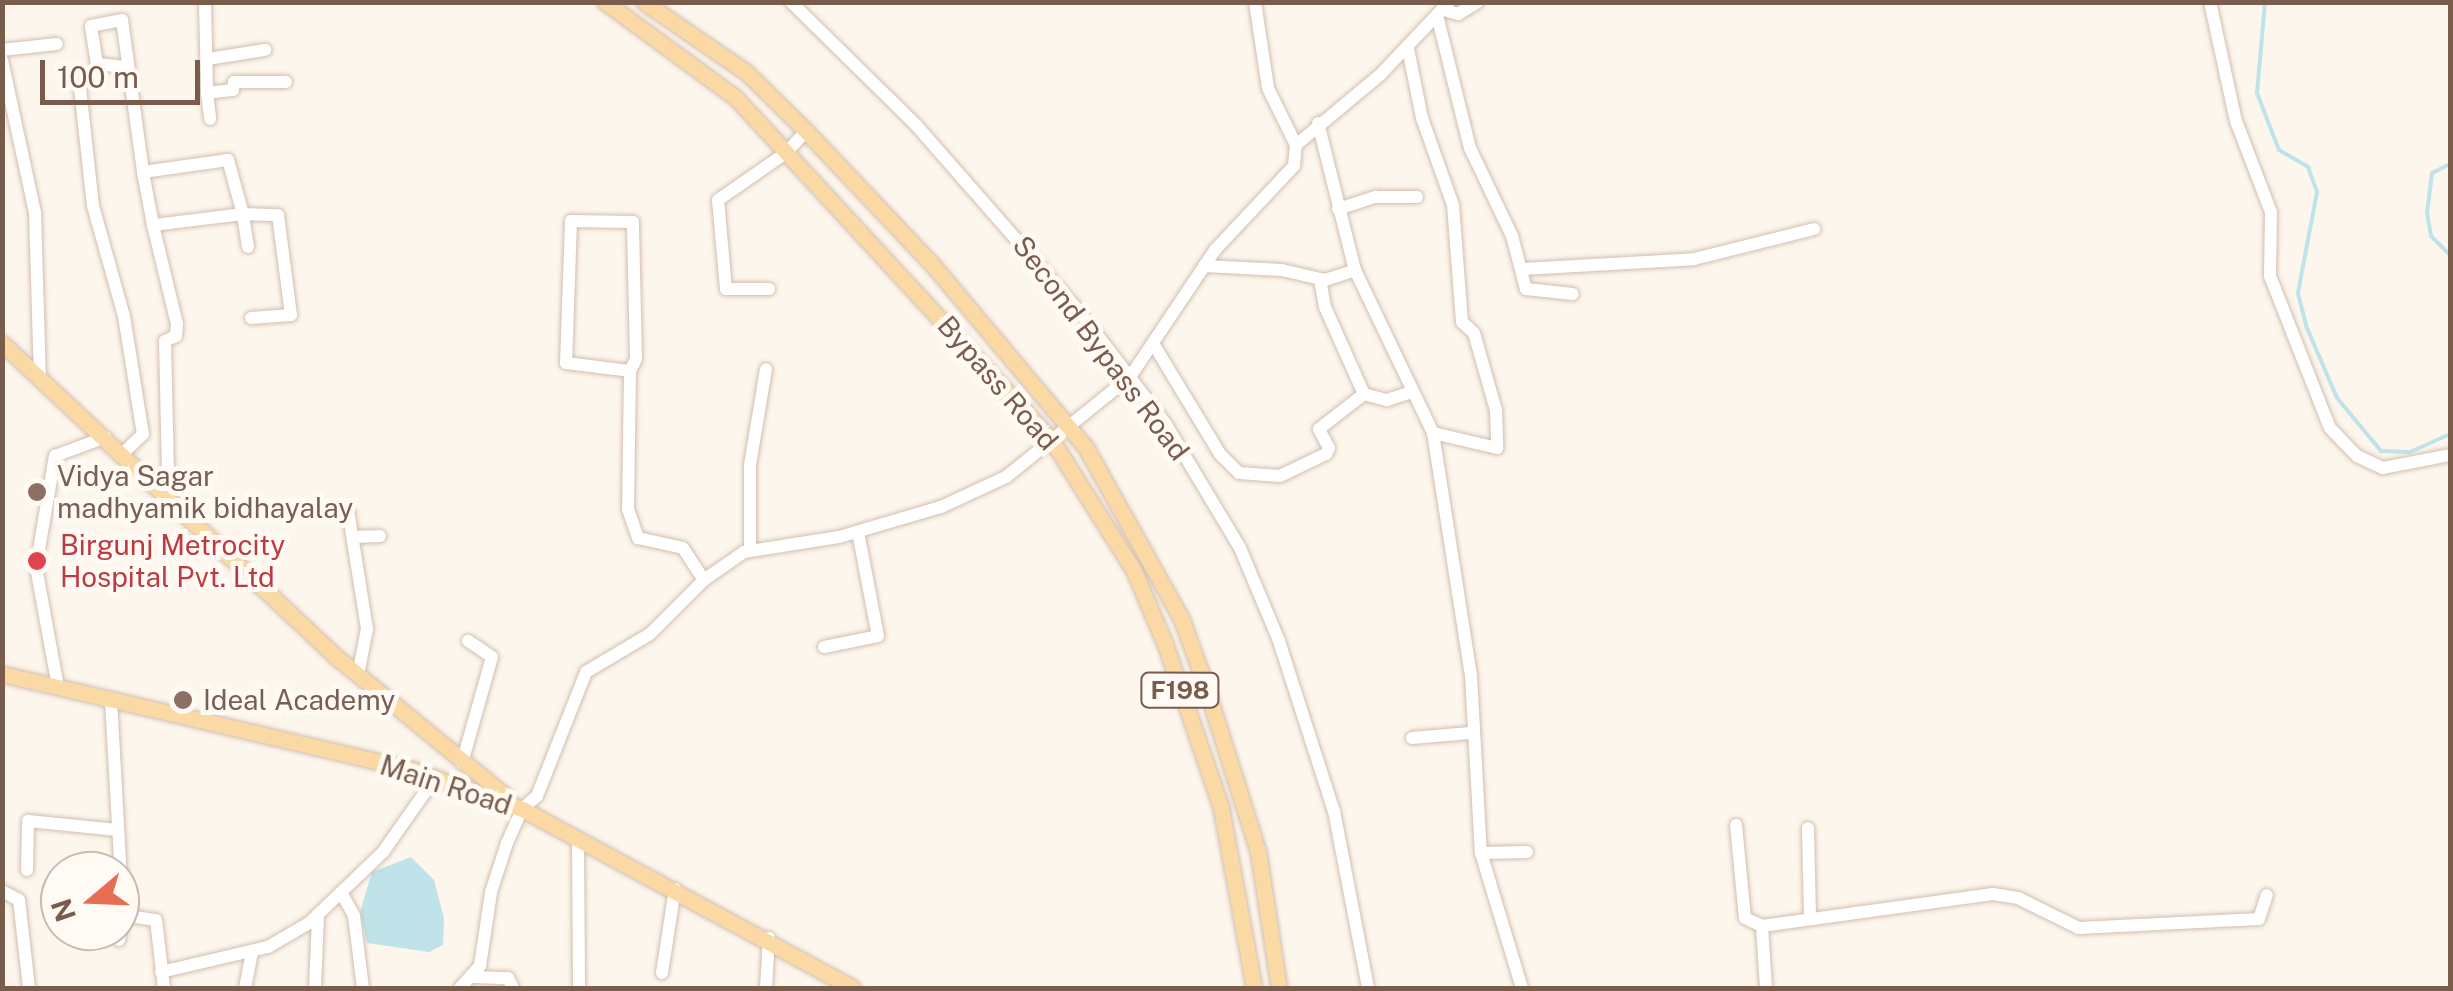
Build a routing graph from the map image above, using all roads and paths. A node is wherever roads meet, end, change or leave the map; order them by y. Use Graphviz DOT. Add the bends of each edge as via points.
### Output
graph roads {
  1 [pos="205,2"];
  2 [pos="605,2"];
  3 [pos="644,2"];
  4 [pos="791,2"];
  5 [pos="1255,2"];
  6 [pos="1478,2"];
  7 [pos="2210,2"];
  8 [pos="1444,11"];
  9 [pos="57,44"];
  10 [pos="1408,49"];
  11 [pos="2,50"];
  12 [pos="265,50"];
  13 [pos="208,59"];
  14 [pos="2,60"];
  15 [pos="126,67"];
  16 [pos="286,82"];
  17 [pos="80,88"];
  18 [pos="207,92"];
  19 [pos="210,119"];
  20 [pos="1318,123"];
  21 [pos="806,130"];
  22 [pos="1296,145"];
  23 [pos="787,152"];
  24 [pos="143,172"];
  25 [pos="1417,197"];
  26 [pos="1338,209"];
  27 [pos="243,214"];
  28 [pos="153,225"];
  29 [pos="1814,229"];
  30 [pos="248,247"];
  31 [pos="1204,266"];
  32 [pos="1355,270"];
  33 [pos="1523,270"];
  34 [pos="1320,278"];
  35 [pos="768,289"];
  36 [pos="1573,294"];
  37 [pos="251,318"];
  38 [pos="2,343"];
  39 [pos="1154,345"];
  40 [pos="766,369"];
  41 [pos="630,371"];
  42 [pos="1130,376"];
  43 [pos="40,378"];
  44 [pos="1412,392"];
  45 [pos="1364,394"];
  46 [pos="1069,426"];
  47 [pos="1434,433"];
  48 [pos="106,438"];
  49 [pos="1051,439"];
  50 [pos="122,454"];
  51 [pos="2450,455"];
  52 [pos="157,487"];
  53 [pos="348,510"];
  54 [pos="858,532"];
  55 [pos="380,536"];
  56 [pos="354,537"];
  57 [pos="750,551"];
  58 [pos="704,580"];
  59 [pos="468,641"];
  60 [pos="824,647"];
  61 [pos="2,674"];
  62 [pos="358,675"];
  63 [pos="58,687"];
  64 [pos="112,700"];
  65 [pos="1470,732"];
  66 [pos="1412,738"];
  67 [pos="1226,742"];
  68 [pos="436,743"];
  69 [pos="1202,750"];
  70 [pos="462,764"];
  71 [pos="414,770"];
  72 [pos="436,778"];
  73 [pos="522,809"];
  74 [pos="1736,825"];
  75 [pos="1808,828"];
  76 [pos="118,830"];
  77 [pos="578,840"];
  78 [pos="119,851"];
  79 [pos="1527,852"];
  80 [pos="1481,853"];
  81 [pos="28,870"];
  82 [pos="675,889"];
  83 [pos="2,891"];
  84 [pos="342,894"];
  85 [pos="2267,895"];
  86 [pos="318,915"];
  87 [pos="1810,916"];
  88 [pos="140,917"];
  89 [pos="1762,926"];
  90 [pos="769,938"];
  91 [pos="252,952"];
  92 [pos="162,972"];
  93 [pos="662,973"];
  94 [pos="474,977"];
  95 [pos="29,988"];
  96 [pos="164,988"];
  97 [pos="245,988"];
  98 [pos="315,988"];
  99 [pos="363,988"];
  100 [pos="460,988"];
  101 [pos="514,988"];
  102 [pos="579,988"];
  103 [pos="766,988"];
  104 [pos="853,988"];
  105 [pos="1254,988"];
  106 [pos="1279,988"];
  107 [pos="1368,988"];
  108 [pos="1522,988"];
  109 [pos="1766,988"];
  1 -- 13 [label="street"];
  2 -- 23 [label="main road, Bypass Road / F198" via="735,97"];
  3 -- 21 [label="main road, Bypass Road / F198" via="746,72"];
  4 -- 42 [label="street, Second Bypass Road" via="974,188"];
  5 -- 22 [label="street" via="1268,88"];
  6 -- 8 [label="street" via="1458,14"];
  7 -- 51 [label="street" via="2236,121 2271,212 2270,276 2330,428 2356,456 2383,468"];
  8 -- 10 [label="street"];
  8 -- 33 [label="street" via="1470,148"];
  9 -- 11 [label="street"];
  10 -- 20 [label="street"];
  10 -- 47 [label="street" via="1422,118 1454,205 1462,322 1474,333 1496,410 1497,448"];
  12 -- 13 [label="street"];
  13 -- 18 [label="street"];
  14 -- 43 [label="street" via="37,230"];
  15 -- 24 [label="street"];
  16 -- 18 [label="street" via="234,82 233,90"];
  17 -- 50 [label="street" via="93,206 124,316 143,434"];
  18 -- 19 [label="street"];
  20 -- 22 [label="street"];
  20 -- 26 [label="street"];
  21 -- 23 [label="street"];
  21 -- 46 [label="main road, Bypass Road / F198" via="908,236"];
  22 -- 31 [label="street" via="1294,166 1277,191"];
  23 -- 35 [label="street" via="718,200 726,289"];
  23 -- 49 [label="main road, Bypass Road / F198"];
  24 -- 27 [label="street" via="228,160"];
  24 -- 28 [label="street"];
  25 -- 26 [label="street" via="1376,198"];
  26 -- 32 [label="street"];
  27 -- 28 [label="street"];
  27 -- 30 [label="street"];
  27 -- 37 [label="street" via="278,215 291,315"];
  28 -- 52 [label="street" via="177,324 176,336 166,340 168,470"];
  29 -- 33 [label="street" via="1694,259"];
  31 -- 34 [label="street"];
  31 -- 39 [label="street"];
  32 -- 34 [label="street"];
  32 -- 44 [label="street"];
  33 -- 36 [label="street" via="1532,293"];
  34 -- 45 [label="street" via="1325,307"];
  38 -- 43 [label="main road"];
  39 -- 42 [label="street"];
  39 -- 45 [label="street" via="1220,454 1239,473 1280,476 1326,454 1330,448 1319,429"];
  40 -- 57 [label="street" via="750,464"];
  41 -- 41 [label="street" via="636,359 633,222 571,220 566,363"];
  41 -- 58 [label="street" via="628,509 638,538 682,548"];
  42 -- 46 [label="street"];
  42 -- 107 [label="street, Second Bypass Road" via="1240,548 1279,641 1350,868"];
  43 -- 48 [label="main road"];
  44 -- 45 [label="street" via="1387,400"];
  44 -- 47 [label="street"];
  46 -- 49 [label="street"];
  46 -- 67 [label="main road, Bypass Road / F198" via="1181,618"];
  47 -- 65 [label="street" via="1467,642"];
  48 -- 50 [label="main road"];
  48 -- 63 [label="street" via="55,456 36,567"];
  49 -- 54 [label="street" via="1006,477 941,507"];
  49 -- 69 [label="main road, Bypass Road / F198" via="1134,571"];
  50 -- 52 [label="main road"];
  52 -- 62 [label="main road"];
  53 -- 56 [label="street"];
  54 -- 57 [label="street"];
  54 -- 60 [label="street" via="878,636"];
  55 -- 56 [label="street"];
  56 -- 62 [label="street" via="367,630"];
  57 -- 58 [label="street"];
  58 -- 73 [label="street" via="668,620 586,672 537,796"];
  59 -- 70 [label="street" via="492,657"];
  61 -- 63 [label="main road, Main Road"];
  62 -- 68 [label="main road"];
  63 -- 64 [label="main road, Main Road"];
  64 -- 71 [label="main road, Main Road"];
  64 -- 76 [label="street"];
  65 -- 66 [label="street"];
  65 -- 80 [label="street"];
  67 -- 69 [label="main road"];
  67 -- 106 [label="main road, Bypass Road / F198" via="1258,850"];
  68 -- 70 [label="main road"];
  68 -- 71 [label="main road"];
  69 -- 105 [label="main road, Bypass Road / F198" via="1232,852"];
  70 -- 73 [label="main road"];
  71 -- 72 [label="main road, Main Road"];
  72 -- 73 [label="main road, Main Road"];
  72 -- 84 [label="street" via="384,852"];
  73 -- 77 [label="main road, Main Road"];
  73 -- 94 [label="street" via="491,892 486,948"];
  74 -- 89 [label="street" via="1745,918"];
  75 -- 87 [label="street"];
  76 -- 78 [label="street"];
  76 -- 81 [label="street" via="28,821"];
  77 -- 82 [label="main road, Main Road"];
  77 -- 102 [label="street"];
  79 -- 80 [label="street"];
  80 -- 108 [label="street"];
  82 -- 90 [label="main road, Main Road"];
  82 -- 93 [label="street"];
  83 -- 95 [label="street" via="18,894"];
  84 -- 86 [label="street"];
  84 -- 99 [label="street" via="354,916"];
  85 -- 87 [label="street" via="2259,920 2079,928 2006,894"];
  86 -- 91 [label="street"];
  86 -- 98 [label="street"];
  87 -- 89 [label="street"];
  88 -- 92 [label="street" via="156,920"];
  89 -- 109 [label="street"];
  90 -- 103 [label="street"];
  90 -- 104 [label="main road, Main Road"];
  91 -- 92 [label="street"];
  91 -- 97 [label="street"];
  92 -- 96 [label="street"];
  94 -- 100 [label="street"];
  94 -- 101 [label="street" via="508,978"];
}
